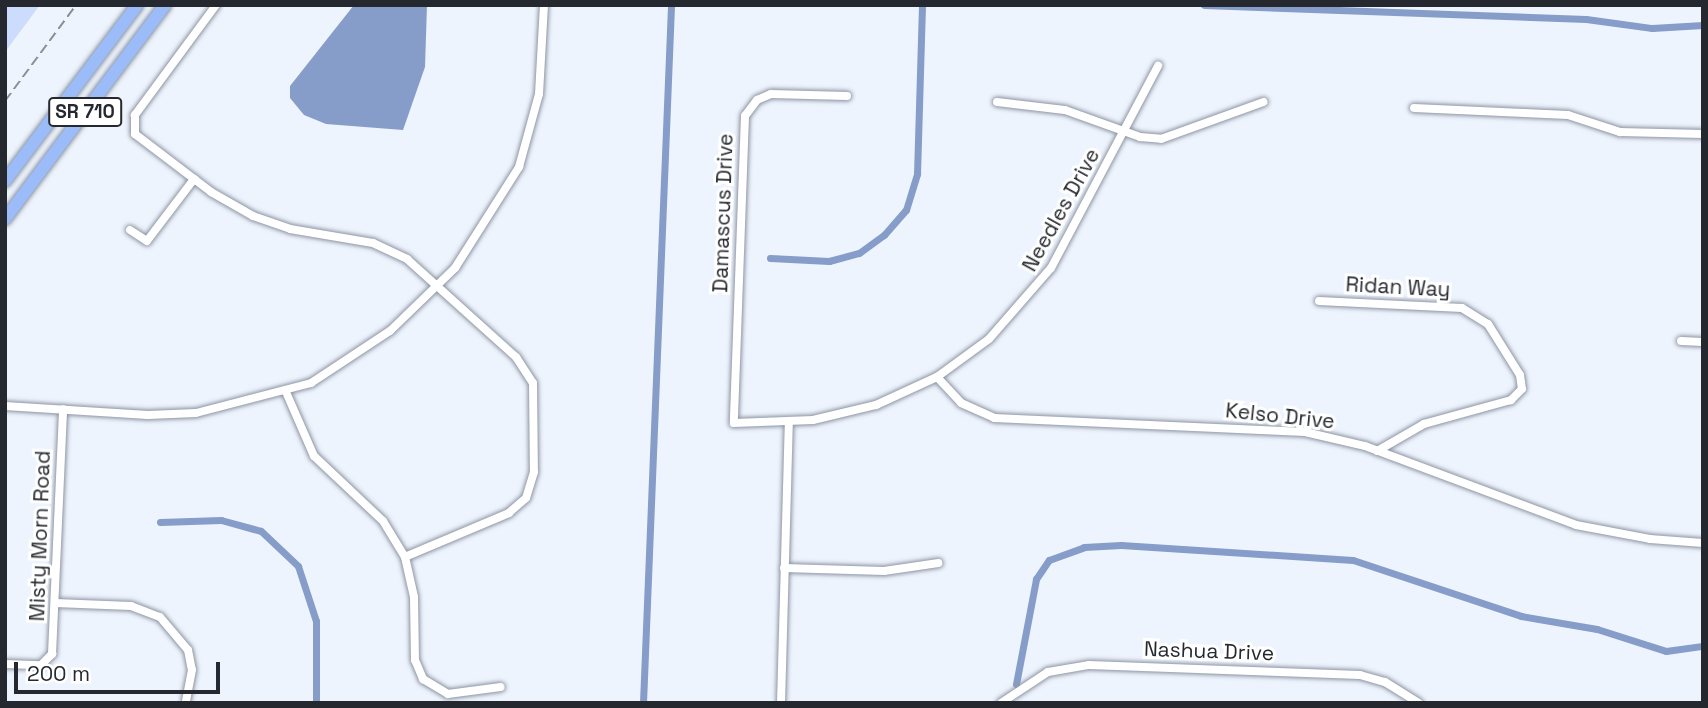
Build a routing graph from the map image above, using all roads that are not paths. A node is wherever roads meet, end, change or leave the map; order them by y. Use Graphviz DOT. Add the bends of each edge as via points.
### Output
graph roads {
  1 [pos="137,5"];
  2 [pos="165,5"];
  3 [pos="216,5"];
  4 [pos="544,5"];
  5 [pos="1158,66"];
  6 [pos="847,96"];
  7 [pos="997,102"];
  8 [pos="1263,102"];
  9 [pos="1414,108"];
  10 [pos="1124,131"];
  11 [pos="1703,134"];
  12 [pos="194,179"];
  13 [pos="5,181"];
  14 [pos="5,219"];
  15 [pos="130,230"];
  16 [pos="439,285"];
  17 [pos="1320,301"];
  18 [pos="1681,341"];
  19 [pos="1703,342"];
  20 [pos="937,377"];
  21 [pos="286,392"];
  22 [pos="5,405"];
  23 [pos="63,409"];
  24 [pos="789,423"];
  25 [pos="734,424"];
  26 [pos="1377,451"];
  27 [pos="1703,542"];
  28 [pos="405,557"];
  29 [pos="938,563"];
  30 [pos="784,568"];
  31 [pos="55,603"];
  32 [pos="5,664"];
  33 [pos="501,687"];
  34 [pos="186,699"];
  35 [pos="781,703"];
  36 [pos="1001,703"];
  37 [pos="1419,703"];
  1 -- 13 [label="highway, SR 710"];
  2 -- 14 [label="highway, SR 710"];
  3 -- 12 [label="street" via="132,124 139,138"];
  4 -- 16 [label="street" via="540,94 519,167 482,230"];
  5 -- 10 [label="street, Needles Drive"];
  6 -- 25 [label="street, Damascus Drive" via="771,94 757,100 745,116"];
  7 -- 10 [label="street" via="1065,110"];
  8 -- 10 [label="street" via="1227,111 1172,138 1150,139"];
  9 -- 11 [label="street" via="1568,115 1620,132"];
  10 -- 20 [label="street, Needles Drive" via="1038,288 989,339"];
  12 -- 15 [label="street" via="147,241"];
  12 -- 16 [label="street" via="240,210 271,223 388,249"];
  16 -- 21 [label="street" via="390,331 345,363"];
  16 -- 28 [label="street" via="529,374 536,398 534,472 526,498 512,511"];
  17 -- 26 [label="street, Ridan Way" via="1462,308 1488,324 1520,375 1522,388 1511,400 1424,424"];
  18 -- 19 [label="street"];
  20 -- 24 [label="street, Needles Drive" via="876,405"];
  20 -- 26 [label="street, Kelso Drive" via="961,403 994,418 1283,429"];
  21 -- 23 [label="street" via="196,413"];
  21 -- 28 [label="street" via="314,456 383,522"];
  22 -- 23 [label="street"];
  23 -- 31 [label="street, Misty Morn Road"];
  24 -- 25 [label="street, Needles Drive"];
  24 -- 30 [label="street"];
  26 -- 27 [label="street, Kelso Drive" via="1576,524 1644,538"];
  28 -- 33 [label="street" via="413,587 415,660 420,675 434,689 448,694"];
  29 -- 30 [label="street" via="884,572"];
  30 -- 35 [label="street"];
  31 -- 32 [label="street, Misty Morn Road" via="49,659 36,666"];
  31 -- 34 [label="street" via="131,606 160,617 188,650 192,670"];
  36 -- 37 [label="street, Nashua Drive" via="1048,672 1089,665 1360,675 1392,685"];
}
